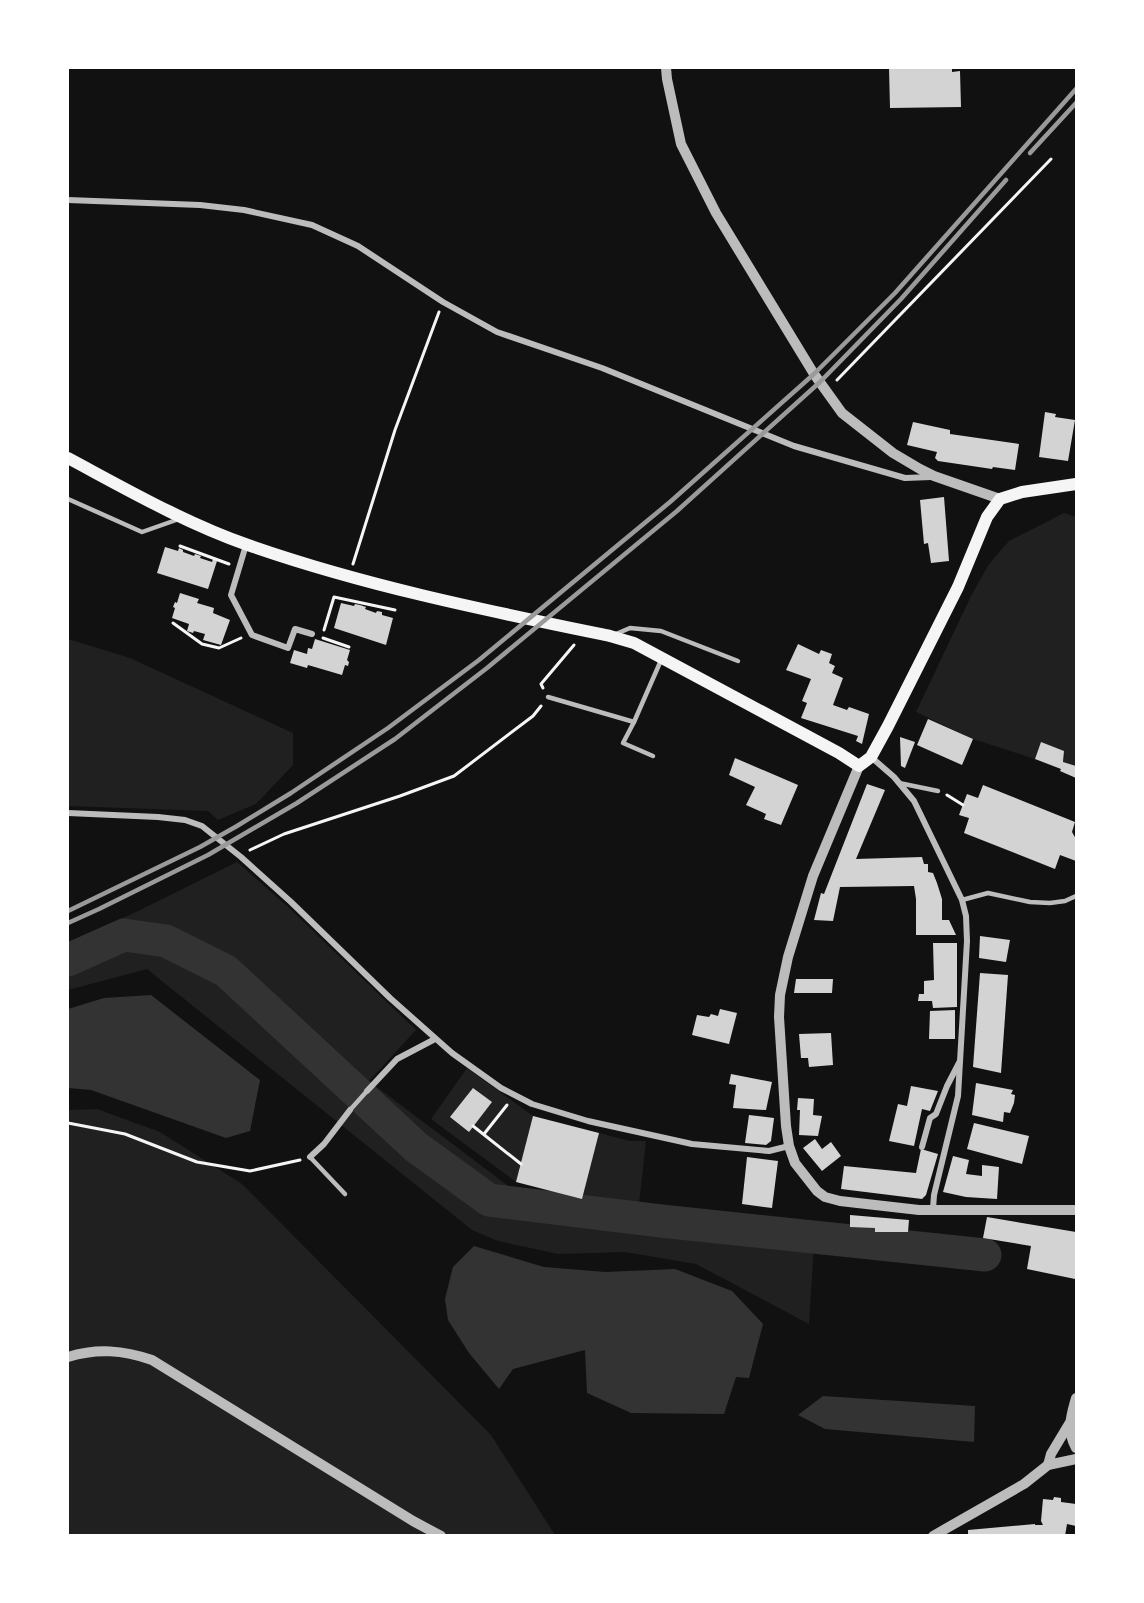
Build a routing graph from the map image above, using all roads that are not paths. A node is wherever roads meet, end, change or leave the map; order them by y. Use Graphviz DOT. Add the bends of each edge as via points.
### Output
graph roads {
  1 [pos="666,68"];
  2 [pos="68,200"];
  3 [pos="68,458"];
  4 [pos="934,476"];
  5 [pos="1077,484"];
  6 [pos="68,499"];
  7 [pos="1000,499"];
  8 [pos="182,518"];
  9 [pos="246,545"];
  10 [pos="312,634"];
  11 [pos="610,636"];
  12 [pos="663,657"];
  13 [pos="738,661"];
  14 [pos="548,697"];
  15 [pos="634,722"];
  16 [pos="653,756"];
  17 [pos="871,757"];
  18 [pos="859,766"];
  19 [pos="899,783"];
  20 [pos="938,791"];
  21 [pos="68,813"];
  22 [pos="1077,896"];
  23 [pos="962,900"];
  24 [pos="435,1039"];
  25 [pos="961,1058"];
  26 [pos="368,1090"];
  27 [pos="350,1110"];
  28 [pos="789,1146"];
  29 [pos="922,1147"];
  30 [pos="310,1157"];
  31 [pos="345,1194"];
  32 [pos="933,1209"];
  33 [pos="1077,1210"];
  34 [pos="68,1357"];
  35 [pos="1077,1398"];
  36 [pos="1069,1424"];
  37 [pos="1077,1448"];
  38 [pos="1077,1459"];
  39 [pos="1048,1465"];
  40 [pos="441,1536"];
  41 [pos="933,1536"];
  1 -- 4 [label="street" via="681,144 716,213 826,391 842,413 892,453"];
  2 -- 4 [label="street" via="200,205 312,225 358,246 442,302 497,332 602,368 794,446 905,478"];
  3 -- 8 [label="main road"];
  4 -- 7 [label="street"];
  5 -- 7 [label="main road"];
  6 -- 8 [label="lane" via="142,531"];
  7 -- 17 [label="main road" via="987,517 958,587"];
  8 -- 9 [label="main road"];
  9 -- 10 [label="street" via="231,595 252,635 288,648 295,629"];
  9 -- 11 [label="main road" via="349,577"];
  11 -- 12 [label="main road"];
  11 -- 13 [label="lane" via="630,628 661,631"];
  12 -- 15 [label="lane"];
  12 -- 18 [label="main road"];
  14 -- 15 [label="lane"];
  15 -- 16 [label="lane" via="623,743"];
  17 -- 18 [label="main road"];
  17 -- 19 [label="street"];
  18 -- 28 [label="street" via="813,876 781,987 779,1017"];
  19 -- 20 [label="lane"];
  19 -- 23 [label="street" via="921,814"];
  21 -- 24 [label="street" via="158,817 202,826 241,857"];
  22 -- 23 [label="lane" via="1050,903 988,893"];
  23 -- 25 [label="street" via="967,941"];
  24 -- 26 [label="street" via="397,1059"];
  24 -- 28 [label="street" via="501,1088 532,1104 588,1121 692,1144 769,1151"];
  25 -- 29 [label="street" via="936,1114 930,1118"];
  25 -- 32 [label="street" via="955,1114"];
  26 -- 27 [label="lane"];
  27 -- 30 [label="street"];
  28 -- 32 [label="street" via="795,1163 825,1197"];
  30 -- 31 [label="lane"];
  32 -- 33 [label="street"];
  34 -- 40 [label="street" via="105,1350 152,1360"];
  35 -- 36 [label="street"];
  36 -- 37 [label="street"];
  36 -- 39 [label="street"];
  38 -- 39 [label="street"];
  39 -- 41 [label="street" via="1023,1484"];
}
